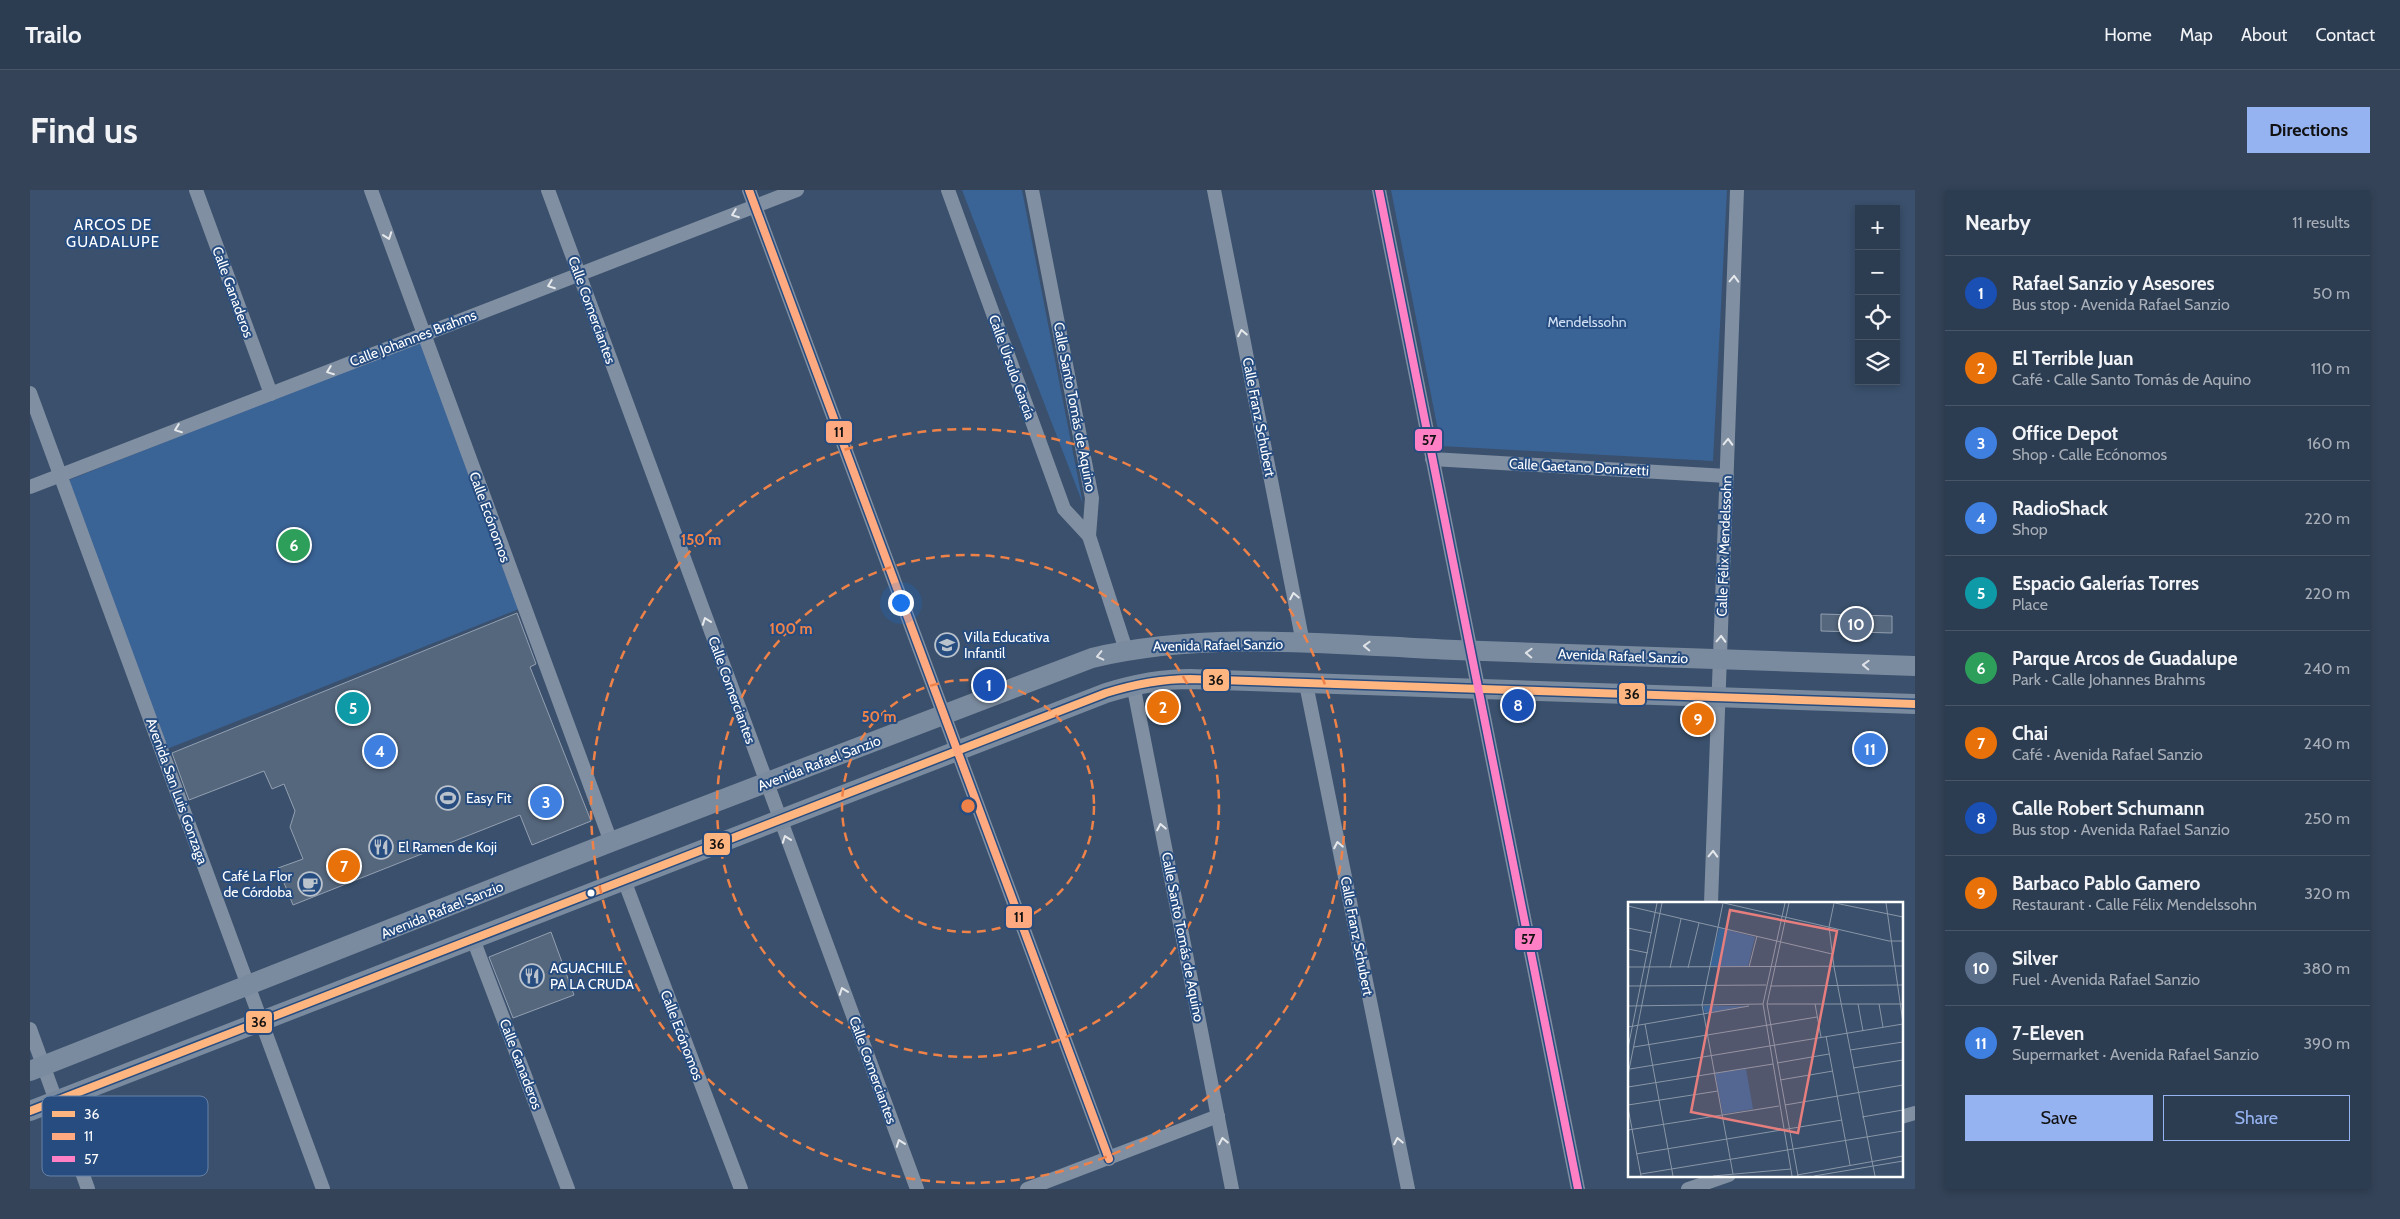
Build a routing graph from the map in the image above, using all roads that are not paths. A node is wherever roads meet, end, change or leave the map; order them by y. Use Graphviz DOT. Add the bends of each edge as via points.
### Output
graph roads {
  1 [pos="196,190"];
  2 [pos="371,190"];
  3 [pos="548,190"];
  4 [pos="749,190"];
  5 [pos="797,190"];
  6 [pos="948,190"];
  7 [pos="1032,190"];
  8 [pos="1214,190"];
  9 [pos="1379,190"];
  10 [pos="1737,190"];
  11 [pos="755,207"];
  12 [pos="580,274"];
  13 [pos="424,334"];
  14 [pos="30,393"];
  15 [pos="271,394"];
  16 [pos="1432,459"];
  17 [pos="61,475"];
  18 [pos="1727,476"];
  19 [pos="30,487"];
  20 [pos="1089,536"];
  21 [pos="1304,644"];
  22 [pos="1126,650"];
  23 [pos="1469,650"];
  24 [pos="1720,660"];
  25 [pos="1915,666"];
  26 [pos="1133,684"];
  27 [pos="1306,684"];
  28 [pos="1477,689"];
  29 [pos="1718,697"];
  30 [pos="1915,704"];
  31 [pos="944,715"];
  32 [pos="958,752"];
  33 [pos="766,784"];
  34 [pos="779,820"];
  35 [pos="611,842"];
  36 [pos="624,880"];
  37 [pos="1711,902"];
  38 [pos="473,939"];
  39 [pos="249,986"];
  40 [pos="261,1021"];
  41 [pos="30,1029"];
  42 [pos="37,1068"];
  43 [pos="54,1096"];
  44 [pos="70,1096"];
  45 [pos="42,1107"];
  46 [pos="30,1111"];
  47 [pos="1915,1113"];
  48 [pos="1218,1116"];
  49 [pos="1902,1117"];
  50 [pos="1109,1159"];
  51 [pos="83,1176"];
  52 [pos="1725,1176"];
  53 [pos="1696,1183"];
  54 [pos="88,1189"];
  55 [pos="323,1189"];
  56 [pos="568,1189"];
  57 [pos="741,1189"];
  58 [pos="917,1189"];
  59 [pos="1027,1189"];
  60 [pos="1232,1189"];
  61 [pos="1408,1189"];
  62 [pos="1578,1189"];
  1 -- 15 [label="street, Calle Ganaderos"];
  2 -- 13 [label="street, Calle Ecónomos, one-way"];
  3 -- 12 [label="street, Calle Comerciantes"];
  4 -- 11 [label="street"];
  5 -- 11 [label="street, Calle Johannes Brahms"];
  6 -- 20 [label="street, Calle Úrsulo García" via="1064,508"];
  7 -- 20 [label="street, Calle Santo Tomás de Aquino" via="1092,498"];
  21 -- 8 [label="street, Calle Franz Schubert, one-way"];
  9 -- 16 [label="street"];
  18 -- 10 [label="street, Calle Félix Mendelssohn, one-way"];
  11 -- 12 [label="street, Calle Johannes Brahms, one-way"];
  11 -- 31 [label="street"];
  12 -- 13 [label="street, Calle Johannes Brahms, one-way"];
  33 -- 12 [label="street, Calle Comerciantes, one-way"];
  13 -- 15 [label="street, Calle Johannes Brahms, one-way"];
  13 -- 35 [label="street, Calle Ecónomos"];
  14 -- 17 [label="street, Avenida San Luis Gonzaga"];
  15 -- 17 [label="street, Calle Johannes Brahms, one-way"];
  16 -- 18 [label="street, Calle Gaetano Donizetti"];
  16 -- 23 [label="street"];
  17 -- 19 [label="street, Calle Johannes Brahms"];
  17 -- 39 [label="street, Avenida San Luis Gonzaga"];
  24 -- 18 [label="street, Calle Félix Mendelssohn, one-way"];
  20 -- 22 [label="street, Calle Santo Tomás de Aquino"];
  21 -- 22 [label="main road, Avenida Rafael Sanzio" via="1184,644"];
  23 -- 21 [label="main road, Avenida Rafael Sanzio, one-way"];
  22 -- 31 [label="main road, Avenida Rafael Sanzio, one-way" via="1092,658"];
  24 -- 23 [label="main road, Avenida Rafael Sanzio, one-way"];
  23 -- 28 [label="street"];
  25 -- 24 [label="main road, Avenida Rafael Sanzio, one-way"];
  24 -- 29 [label="street, Calle Félix Mendelssohn"];
  26 -- 27 [label="main road" via="1160,679"];
  26 -- 32 [label="main road"];
  48 -- 26 [label="street, Calle Santo Tomás de Aquino, one-way"];
  27 -- 28 [label="main road"];
  61 -- 27 [label="street, Calle Franz Schubert, one-way"];
  28 -- 29 [label="main road"];
  28 -- 62 [label="street"];
  29 -- 30 [label="main road"];
  37 -- 29 [label="street, Calle Félix Mendelssohn, one-way"];
  31 -- 32 [label="street"];
  31 -- 33 [label="main road, Avenida Rafael Sanzio"];
  32 -- 34 [label="main road"];
  32 -- 50 [label="street"];
  33 -- 34 [label="street, Calle Comerciantes"];
  33 -- 35 [label="main road, Avenida Rafael Sanzio"];
  34 -- 36 [label="main road"];
  58 -- 34 [label="street, Calle Comerciantes, one-way"];
  35 -- 39 [label="main road, Avenida Rafael Sanzio"];
  36 -- 38 [label="main road"];
  36 -- 57 [label="street, Calle Ecónomos"];
  38 -- 40 [label="main road"];
  38 -- 56 [label="street, Calle Ganaderos"];
  39 -- 40 [label="street, Avenida San Luis Gonzaga"];
  39 -- 42 [label="main road, Avenida Rafael Sanzio"];
  40 -- 44 [label="main road"];
  40 -- 55 [label="street, Avenida San Luis Gonzaga"];
  41 -- 42 [label="street"];
  42 -- 43 [label="street"];
  45 -- 46 [label="main road"];
  47 -- 49 [label="street"];
  48 -- 50 [label="street"];
  60 -- 48 [label="street, Calle Santo Tomás de Aquino, one-way"];
  50 -- 59 [label="street"];
  51 -- 54 [label="street"];
  52 -- 53 [label="street"];
}
